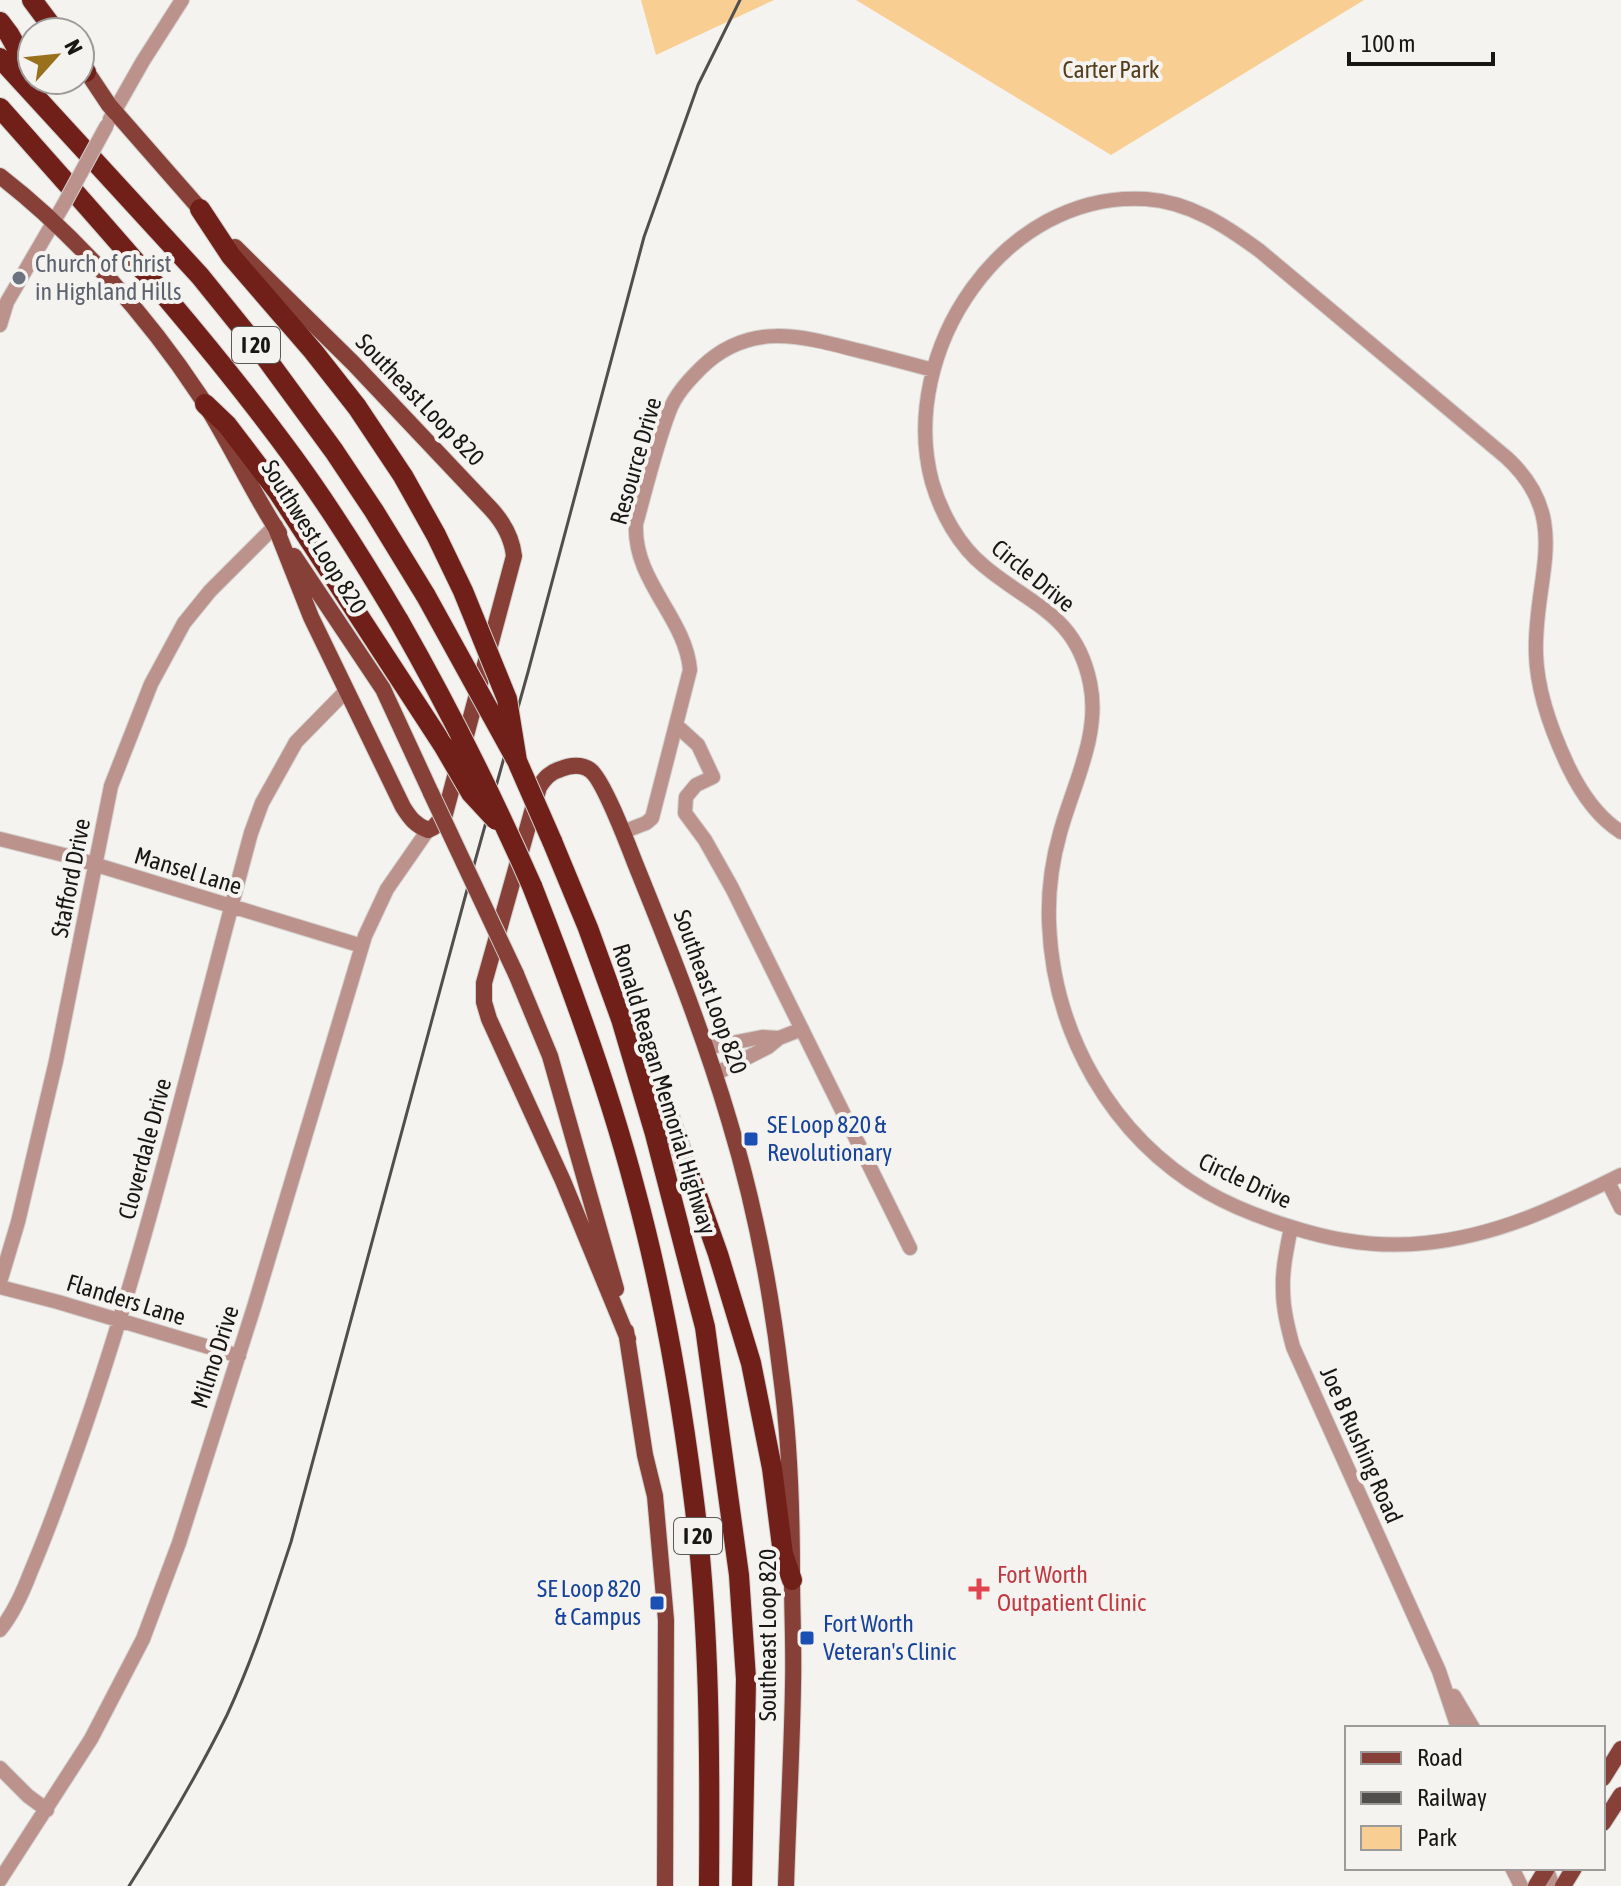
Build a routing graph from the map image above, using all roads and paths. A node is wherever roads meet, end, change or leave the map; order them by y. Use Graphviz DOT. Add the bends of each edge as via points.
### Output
graph roads {
  1 [pos="182,0"];
  2 [pos="0,22"];
  3 [pos="16,46"];
  4 [pos="0,58"];
  5 [pos="96,92"];
  6 [pos="44,96"];
  7 [pos="0,108"];
  8 [pos="56,118"];
  9 [pos="110,118"];
  10 [pos="0,176"];
  11 [pos="200,209"];
  12 [pos="54,222"];
  13 [pos="0,325"];
  14 [pos="933,370"];
  15 [pos="205,404"];
  16 [pos="275,526"];
  17 [pos="346,691"];
  18 [pos="676,725"];
  19 [pos="517,761"];
  20 [pos="428,830"];
  21 [pos="508,831"];
  22 [pos="623,832"];
  23 [pos="1621,832"];
  24 [pos="0,839"];
  25 [pos="96,866"];
  26 [pos="231,907"];
  27 [pos="362,946"];
  28 [pos="516,974"];
  29 [pos="621,1019"];
  30 [pos="802,1029"];
  31 [pos="779,1038"];
  32 [pos="706,1048"];
  33 [pos="715,1074"];
  34 [pos="1614,1178"];
  35 [pos="1621,1208"];
  36 [pos="1291,1227"];
  37 [pos="910,1248"];
  38 [pos="0,1285"];
  39 [pos="120,1320"];
  40 [pos="628,1339"];
  41 [pos="239,1356"];
  42 [pos="792,1580"];
  43 [pos="0,1630"];
  44 [pos="1439,1671"];
  45 [pos="1457,1726"];
  46 [pos="1472,1726"];
  47 [pos="1621,1749"];
  48 [pos="0,1768"];
  49 [pos="1605,1775"];
  50 [pos="1621,1795"];
  51 [pos="47,1810"];
  52 [pos="1605,1820"];
  53 [pos="0,1880"];
  54 [pos="665,1886"];
  55 [pos="709,1886"];
  56 [pos="742,1886"];
  57 [pos="786,1886"];
  1 -- 9 [label="street"];
  2 -- 3 [label="highway"];
  4 -- 8 [label="highway, Ronald Reagan Memorial Highway / I 20"];
  5 -- 9 [label="main road, Southeast Loop 820"];
  6 -- 8 [label="highway"];
  7 -- 21 [label="highway, I 20, bridge" via="154,282 287,449 399,621"];
  8 -- 19 [label="highway, Ronald Reagan Memorial Highway / I 20, bridge" via="200,276 327,442 426,596"];
  9 -- 11 [label="main road, Southeast Loop 820"];
  9 -- 12 [label="street, bridge"];
  10 -- 12 [label="main road, Southwest Loop 820"];
  11 -- 19 [label="highway, bridge" via="231,256 357,407 403,476 463,591 507,699"];
  11 -- 20 [label="main road, Southeast Loop 820" via="491,509 513,547 445,814"];
  12 -- 13 [label="street" via="7,302"];
  12 -- 15 [label="main road, Southwest Loop 820" via="146,323"];
  14 -- 18 [label="street, Resource Drive" via="804,337 770,335 731,347 679,393 669,411 635,539 689,658"];
  14 -- 23 [label="street, Circle Drive" via="948,330 980,277 1003,252 1048,220 1097,203 1145,199 1189,209 1237,234 1507,458 1528,482 1544,517 1547,540 1537,621 1542,694 1577,783 1594,808"];
  14 -- 36 [label="street, Circle Drive" via="925,428 927,460 945,513 983,566 1062,624 1090,680 1089,738 1059,835 1049,902 1057,988 1074,1042 1101,1093 1156,1156 1207,1192"];
  15 -- 16 [label="main road, Southwest Loop 820"];
  15 -- 21 [label="highway, bridge" via="278,492 471,793"];
  16 -- 17 [label="main road"];
  16 -- 25 [label="street, Stafford Drive" via="184,623 151,684 111,786"];
  16 -- 28 [label="main road, Southwest Loop 820, bridge" via="383,689"];
  17 -- 20 [label="main road" via="403,807"];
  17 -- 26 [label="street, Cloverdale Drive" via="296,742 262,803"];
  18 -- 22 [label="street, Resource Drive" via="652,818"];
  18 -- 30 [label="street" via="698,745 713,777 686,797 685,813 732,888"];
  19 -- 29 [label="highway, Ronald Reagan Memorial Highway / I 20, bridge"];
  20 -- 27 [label="street, Milmo Drive" via="387,889"];
  21 -- 55 [label="highway, I 20, bridge" via="581,1016 626,1157 672,1354 702,1577"];
  22 -- 32 [label="main road, Southeast Loop 820"];
  22 -- 40 [label="main road, Southeast Loop 820" via="590,770 568,766 545,777 534,799 484,983 484,1002"];
  24 -- 25 [label="street, Mansel Lane"];
  25 -- 26 [label="street, Mansel Lane"];
  25 -- 38 [label="street, Stafford Drive" via="56,1061"];
  26 -- 27 [label="street, Mansel Lane"];
  26 -- 39 [label="street, Cloverdale Drive"];
  27 -- 41 [label="street, Milmo Drive"];
  28 -- 40 [label="main road, Southeast Loop 820" via="550,1056"];
  29 -- 42 [label="highway" via="646,1051 735,1309 763,1418 783,1554"];
  29 -- 56 [label="highway, Ronald Reagan Memorial Highway / I 20" via="708,1342 741,1597 746,1679"];
  30 -- 31 [label="street"];
  30 -- 37 [label="street"];
  31 -- 32 [label="street"];
  31 -- 33 [label="street"];
  32 -- 33 [label="main road, Southeast Loop 820"];
  33 -- 42 [label="main road, Southeast Loop 820" via="745,1180 781,1374"];
  34 -- 35 [label="street"];
  34 -- 36 [label="street, Circle Drive" via="1527,1219 1437,1241 1369,1244"];
  36 -- 44 [label="street, Joe B Rushing Road" via="1283,1290 1293,1347"];
  38 -- 39 [label="street, Flanders Lane"];
  39 -- 41 [label="street, Flanders Lane"];
  39 -- 43 [label="street, Cloverdale Drive" via="45,1538"];
  40 -- 54 [label="main road, Southeast Loop 820" via="655,1496 666,1620"];
  41 -- 51 [label="street, Milmo Drive" via="143,1639"];
  42 -- 57 [label="main road, Southeast Loop 820"];
  44 -- 45 [label="street, Joe B Rushing Road"];
  44 -- 46 [label="street, Joe B Rushing Road"];
  47 -- 49 [label="main road"];
  48 -- 51 [label="street"];
  50 -- 52 [label="main road"];
  51 -- 53 [label="street, Milmo Drive"];
}
